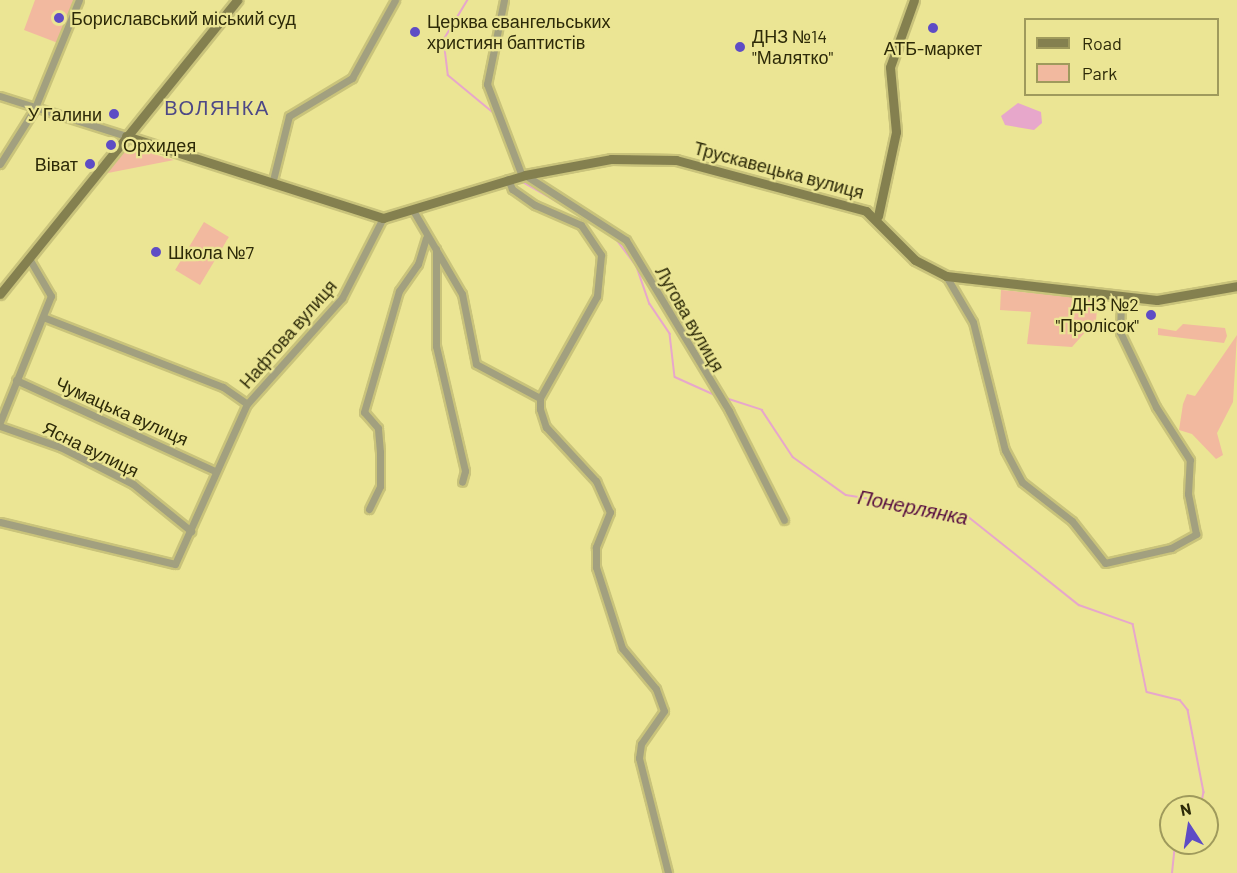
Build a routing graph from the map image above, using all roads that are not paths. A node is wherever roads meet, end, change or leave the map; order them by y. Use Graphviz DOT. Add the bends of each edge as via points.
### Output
graph roads {
  1 [pos="79,0"];
  2 [pos="237,0"];
  3 [pos="395,0"];
  4 [pos="504,0"];
  5 [pos="914,0"];
  6 [pos="0,96"];
  7 [pos="34,110"];
  8 [pos="126,136"];
  9 [pos="0,164"];
  10 [pos="518,177"];
  11 [pos="273,180"];
  12 [pos="414,212"];
  13 [pos="878,216"];
  14 [pos="383,218"];
  15 [pos="426,238"];
  16 [pos="436,249"];
  17 [pos="30,260"];
  18 [pos="946,276"];
  19 [pos="1237,286"];
  20 [pos="0,294"];
  21 [pos="1121,297"];
  22 [pos="43,317"];
  23 [pos="16,380"];
  24 [pos="540,398"];
  25 [pos="247,404"];
  26 [pos="0,424"];
  27 [pos="215,471"];
  28 [pos="462,482"];
  29 [pos="369,509"];
  30 [pos="784,520"];
  31 [pos="0,522"];
  32 [pos="191,531"];
  33 [pos="668,873"];
  1 -- 7 [label="street"];
  2 -- 8 [label="main road"];
  3 -- 11 [label="street" via="352,78 289,116"];
  4 -- 10 [label="street" via="487,84"];
  5 -- 13 [label="main road" via="890,67 896,132"];
  6 -- 7 [label="street"];
  7 -- 8 [label="street"];
  7 -- 9 [label="street"];
  8 -- 11 [label="main road, Трускавецька вулиця"];
  8 -- 17 [label="main road"];
  10 -- 12 [label="main road, Трускавецька вулиця"];
  10 -- 13 [label="main road, Трускавецька вулиця" via="611,159 676,160 828,197"];
  10 -- 24 [label="street" via="512,189 535,205 581,225 603,265 597,296"];
  10 -- 30 [label="street, Лугова вулиця" via="626,240 720,399"];
  11 -- 14 [label="main road, Трускавецька вулиця" via="346,210"];
  12 -- 14 [label="main road, Трускавецька вулиця"];
  12 -- 15 [label="street"];
  13 -- 18 [label="main road, Трускавецька вулиця" via="915,260"];
  14 -- 25 [label="street, Нафтова вулиця" via="342,298"];
  15 -- 16 [label="street"];
  15 -- 29 [label="street" via="418,264 399,291 364,412 379,434 380,486"];
  16 -- 24 [label="street" via="462,294 476,364"];
  16 -- 28 [label="street" via="436,346 465,471"];
  17 -- 20 [label="main road"];
  17 -- 22 [label="street" via="51,288"];
  18 -- 21 [label="main road, Трускавецька вулиця"];
  18 -- 21 [label="street" via="973,322 1005,450 1022,482 1072,520 1105,563 1171,548 1196,534 1188,494 1190,460 1156,407 1120,332"];
  19 -- 21 [label="main road, Трускавецька вулиця" via="1171,300"];
  22 -- 23 [label="street"];
  22 -- 25 [label="street" via="223,387"];
  23 -- 26 [label="street"];
  23 -- 27 [label="street, Чумацька вулиця"];
  24 -- 33 [label="street" via="546,427 596,482 610,512 596,547 596,567 622,648 656,689 664,711 641,744 639,758"];
  25 -- 27 [label="street, Нафтова вулиця"];
  26 -- 32 [label="street, Ясна вулиця" via="60,447 133,484"];
  27 -- 32 [label="street, Нафтова вулиця"];
  31 -- 32 [label="street, Нафтова вулиця" via="36,527 171,566"];
}
